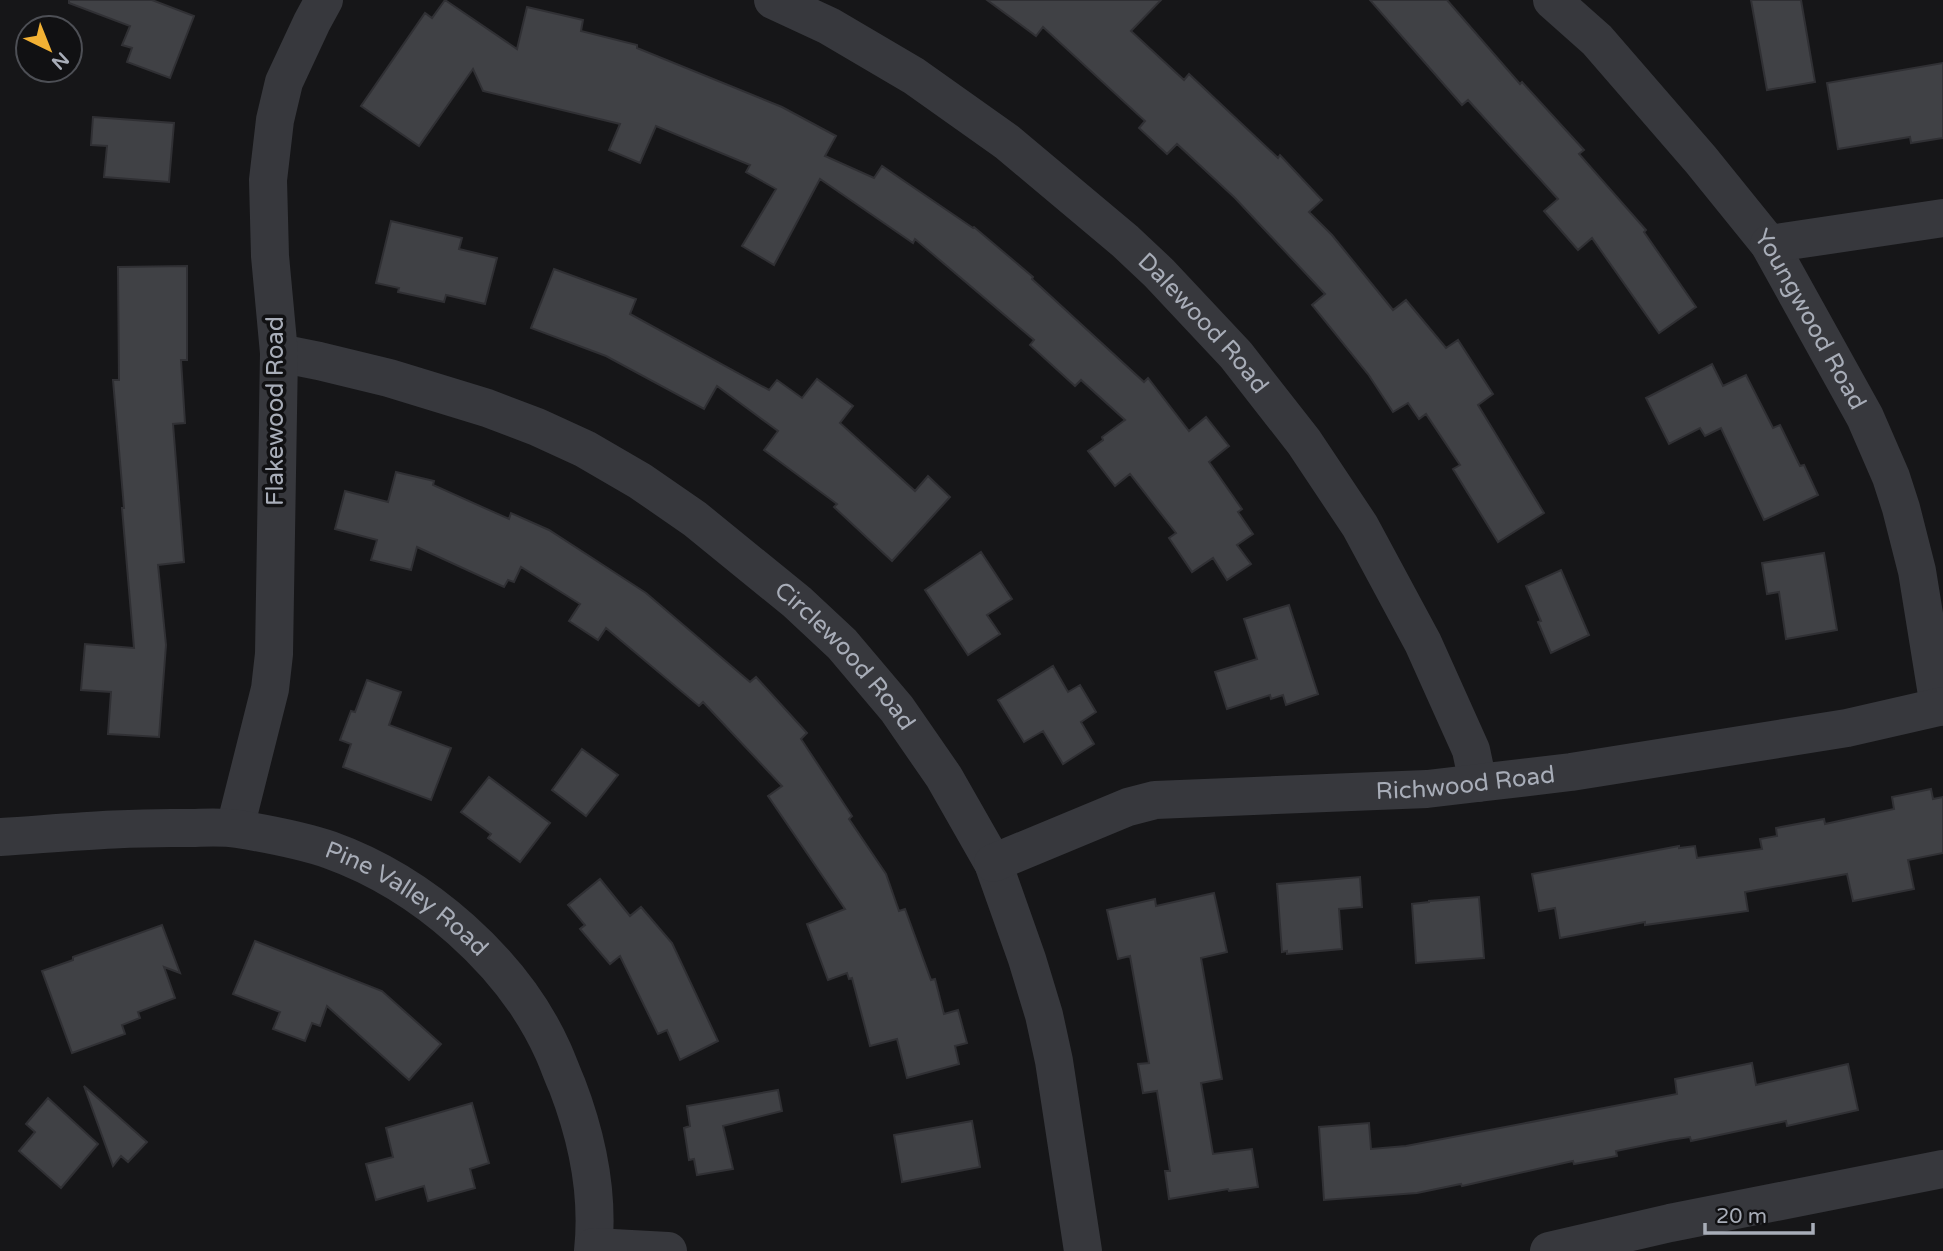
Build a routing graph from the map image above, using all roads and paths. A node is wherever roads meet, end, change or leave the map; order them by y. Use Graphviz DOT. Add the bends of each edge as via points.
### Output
graph roads {
  1 [pos="324,0"];
  2 [pos="773,0"];
  3 [pos="1552,0"];
  4 [pos="1943,218"];
  5 [pos="1769,244"];
  6 [pos="279,354"];
  7 [pos="1941,707"];
  8 [pos="1478,783"];
  9 [pos="235,828"];
  10 [pos="0,837"];
  11 [pos="993,863"];
  12 [pos="1943,1169"];
  13 [pos="594,1249"];
  14 [pos="668,1251"];
  15 [pos="1083,1251"];
  16 [pos="1549,1251"];
  1 -- 6 [label="street, Flakewood Road" via="285,82 275,120 268,180"];
  2 -- 8 [label="street, Dalewood Road" via="829,26 914,76 1007,142 1125,241 1236,355 1304,442 1360,526 1428,655 1471,750"];
  3 -- 5 [label="street, Youngwood Road" via="1597,40"];
  4 -- 5 [label="street"];
  5 -- 7 [label="street, Youngwood Road" via="1865,417 1891,477 1917,571"];
  6 -- 9 [label="street, Flakewood Road" via="274,654 270,689"];
  6 -- 11 [label="street, Circlewood Road" via="389,378 537,427 640,481 695,519 797,602 851,653 944,777"];
  7 -- 8 [label="street, Richwood Road" via="1847,728"];
  8 -- 11 [label="street, Richwood Road" via="1155,800"];
  9 -- 10 [label="street, Pine Valley Road" via="140,827"];
  9 -- 13 [label="street, Pine Valley Road" via="330,850 358,862 429,903 488,956 526,1004 553,1049 570,1094 589,1159"];
  11 -- 15 [label="street, Circlewood Road" via="1027,959 1052,1050"];
  12 -- 16 [label="street"];
  13 -- 14 [label="street"];
}
